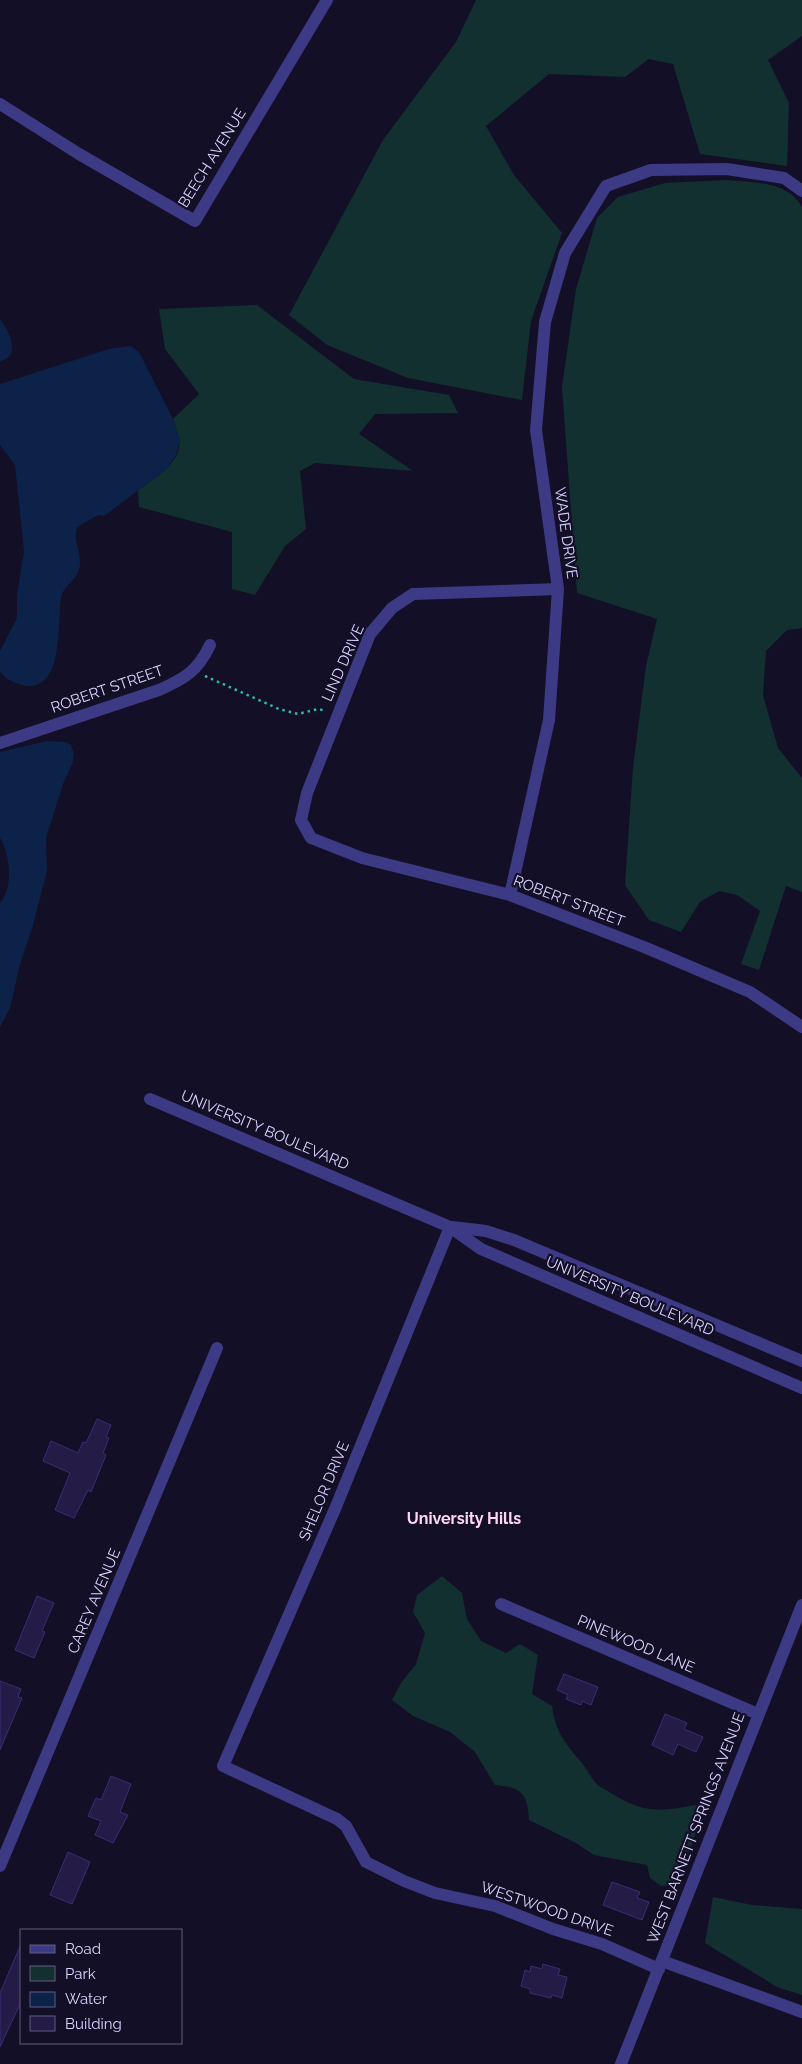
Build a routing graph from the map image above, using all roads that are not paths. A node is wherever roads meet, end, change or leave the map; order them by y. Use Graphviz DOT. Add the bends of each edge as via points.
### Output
graph roads {
  1 [pos="327,0"];
  2 [pos="0,104"];
  3 [pos="802,191"];
  4 [pos="558,589"];
  5 [pos="210,645"];
  6 [pos="0,743"];
  7 [pos="311,838"];
  8 [pos="510,895"];
  9 [pos="802,1027"];
  10 [pos="150,1098"];
  11 [pos="450,1227"];
  12 [pos="217,1348"];
  13 [pos="802,1361"];
  14 [pos="802,1388"];
  15 [pos="501,1604"];
  16 [pos="802,1605"];
  17 [pos="758,1714"];
  18 [pos="223,1766"];
  19 [pos="0,1866"];
  20 [pos="660,1965"];
  21 [pos="802,2012"];
  22 [pos="621,2064"];
  1 -- 2 [label="street, BEECH AVENUE" via="195,221 78,154"];
  3 -- 4 [label="street, WADE DRIVE" via="784,178 727,169 651,170 606,186 566,253 545,322 536,430"];
  4 -- 7 [label="street, LIND DRIVE" via="413,594 392,608 370,634 307,794 301,820"];
  4 -- 8 [label="street, WADE DRIVE" via="549,720"];
  5 -- 6 [label="street, ROBERT STREET" via="202,662 181,680"];
  7 -- 8 [label="street, ROBERT STREET" via="362,858"];
  8 -- 9 [label="street, ROBERT STREET" via="750,992"];
  10 -- 11 [label="street, UNIVERSITY BOULEVARD"];
  11 -- 13 [label="street, UNIVERSITY BOULEVARD" via="486,1231 514,1240"];
  11 -- 14 [label="street, UNIVERSITY BOULEVARD" via="490,1253"];
  11 -- 18 [label="street, SHELOR DRIVE" via="331,1518"];
  12 -- 19 [label="street, CAREY AVENUE"];
  15 -- 17 [label="street, PINEWOOD LANE"];
  16 -- 17 [label="street, WEST BARNETT SPRINGS AVENUE"];
  17 -- 20 [label="street, WEST BARNETT SPRINGS AVENUE"];
  18 -- 20 [label="street, WESTWOOD DRIVE" via="337,1819 346,1826 366,1862 404,1881 435,1893 494,1906"];
  20 -- 21 [label="street, WESTWOOD DRIVE"];
  20 -- 22 [label="street, WEST BARNETT SPRINGS AVENUE"];
}
